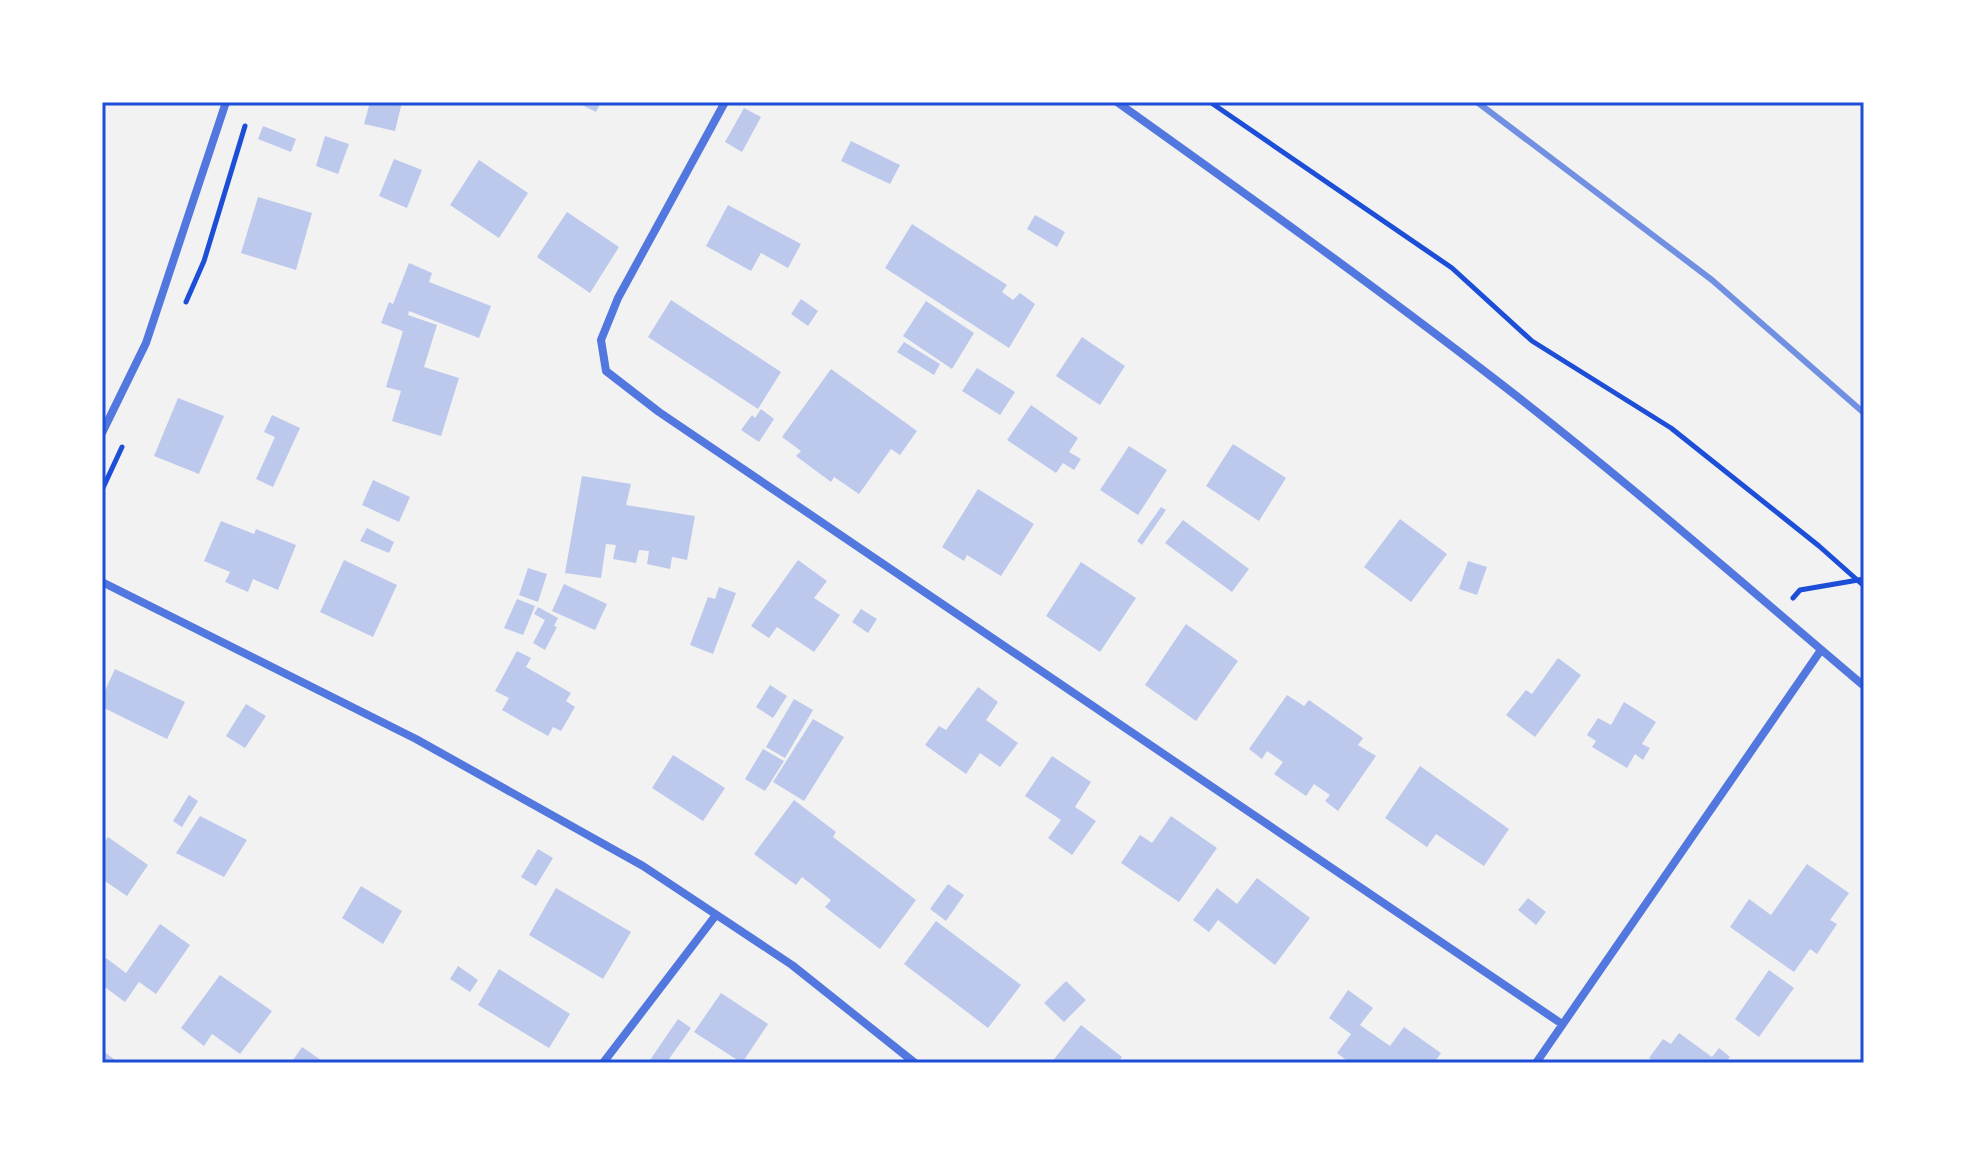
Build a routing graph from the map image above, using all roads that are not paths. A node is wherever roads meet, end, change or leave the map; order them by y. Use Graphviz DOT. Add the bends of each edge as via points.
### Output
graph roads {
  1 [pos="226,102"];
  2 [pos="725,102"];
  3 [pos="1117,102"];
  4 [pos="102,433"];
  5 [pos="102,582"];
  6 [pos="1821,650"];
  7 [pos="1864,686"];
  8 [pos="716,915"];
  9 [pos="1562,1024"];
  10 [pos="603,1063"];
  11 [pos="915,1063"];
  12 [pos="1536,1063"];
  1 -- 4 [label="street" via="146,343"];
  2 -- 9 [label="street" via="618,298 601,340 606,371"];
  3 -- 6 [label="street" via="1493,378"];
  5 -- 8 [label="street" via="416,739 643,866"];
  6 -- 7 [label="street"];
  6 -- 9 [label="street"];
  8 -- 10 [label="street"];
  8 -- 11 [label="street" via="792,965"];
  9 -- 12 [label="street"];
}
